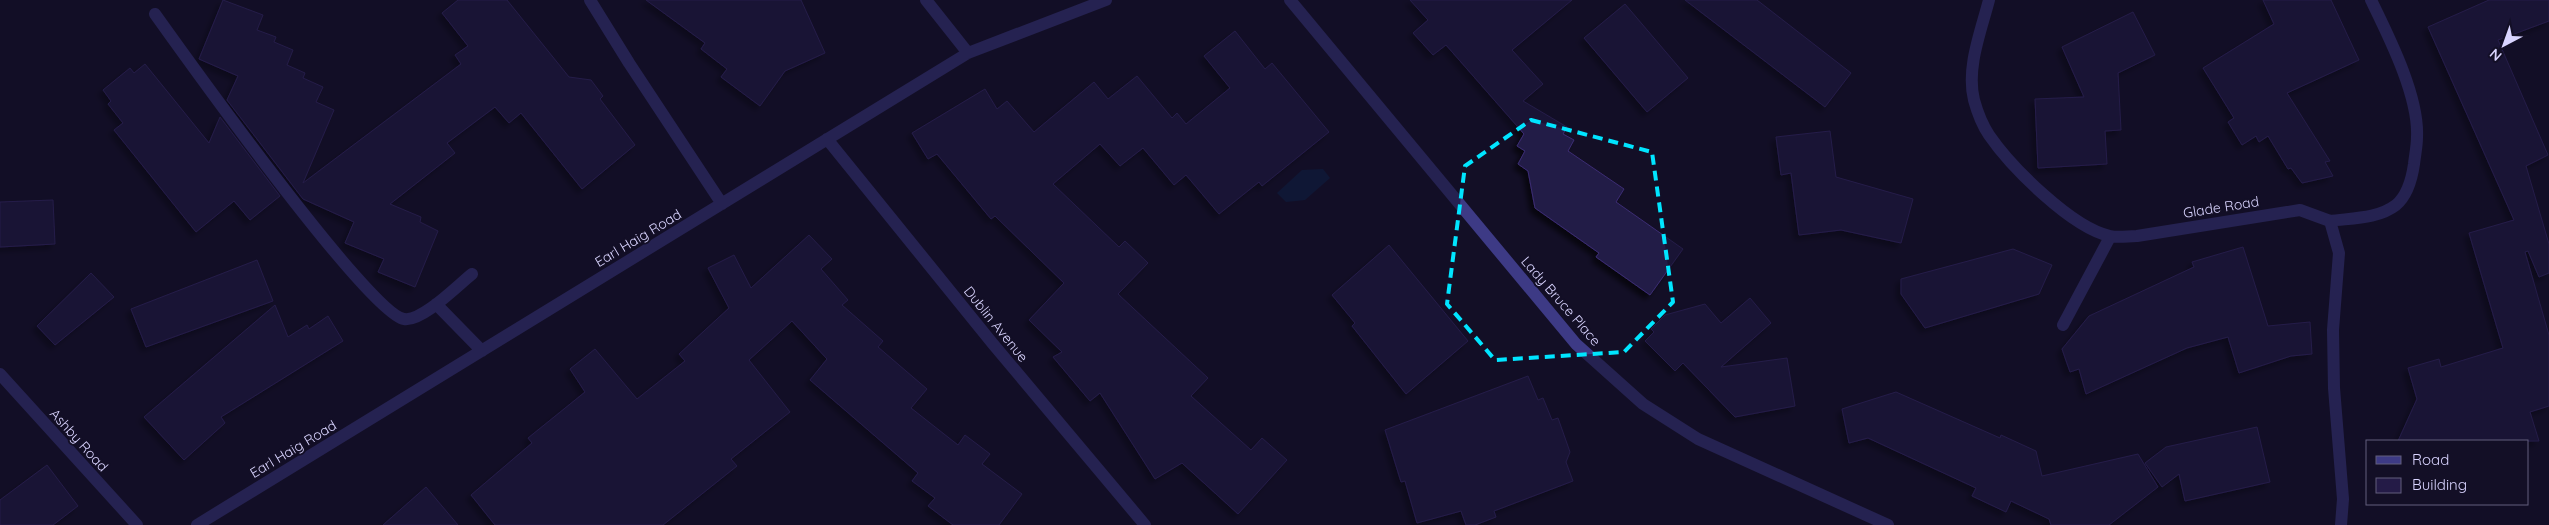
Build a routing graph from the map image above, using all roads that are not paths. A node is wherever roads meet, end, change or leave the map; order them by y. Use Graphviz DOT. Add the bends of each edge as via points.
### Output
graph roads {
  1 [pos="590,0"];
  2 [pos="926,0"];
  3 [pos="1106,0"];
  4 [pos="1290,0"];
  5 [pos="1989,0"];
  6 [pos="2371,0"];
  7 [pos="155,14"];
  8 [pos="968,53"];
  9 [pos="828,139"];
  10 [pos="722,204"];
  11 [pos="2330,221"];
  12 [pos="2110,236"];
  13 [pos="472,274"];
  14 [pos="436,304"];
  15 [pos="2063,325"];
  16 [pos="482,351"];
  17 [pos="0,374"];
  18 [pos="137,525"];
  19 [pos="197,525"];
  20 [pos="1144,525"];
  21 [pos="1888,525"];
  22 [pos="2340,525"];
  1 -- 10 [label="street" via="628,64"];
  2 -- 8 [label="street"];
  3 -- 8 [label="street, Earl Haig Road"];
  4 -- 21 [label="street, Lady Bruce Place" via="1576,344 1643,404 1698,439"];
  5 -- 12 [label="street, Glade Road" via="1972,78 1974,100 1988,134 2025,178 2069,215"];
  6 -- 11 [label="street" via="2403,72 2411,100 2417,136 2412,176 2406,193 2386,211"];
  7 -- 14 [label="street" via="213,95 374,299 405,320"];
  8 -- 9 [label="street, Earl Haig Road"];
  9 -- 10 [label="street, Earl Haig Road"];
  9 -- 20 [label="street, Dublin Avenue"];
  10 -- 16 [label="street, Earl Haig Road"];
  11 -- 12 [label="street, Glade Road" via="2300,210 2137,236"];
  11 -- 22 [label="street" via="2339,254 2333,330 2343,499"];
  12 -- 15 [label="street"];
  13 -- 14 [label="street"];
  14 -- 16 [label="street"];
  16 -- 19 [label="street, Earl Haig Road"];
  17 -- 18 [label="street, Ashby Road"];
}
